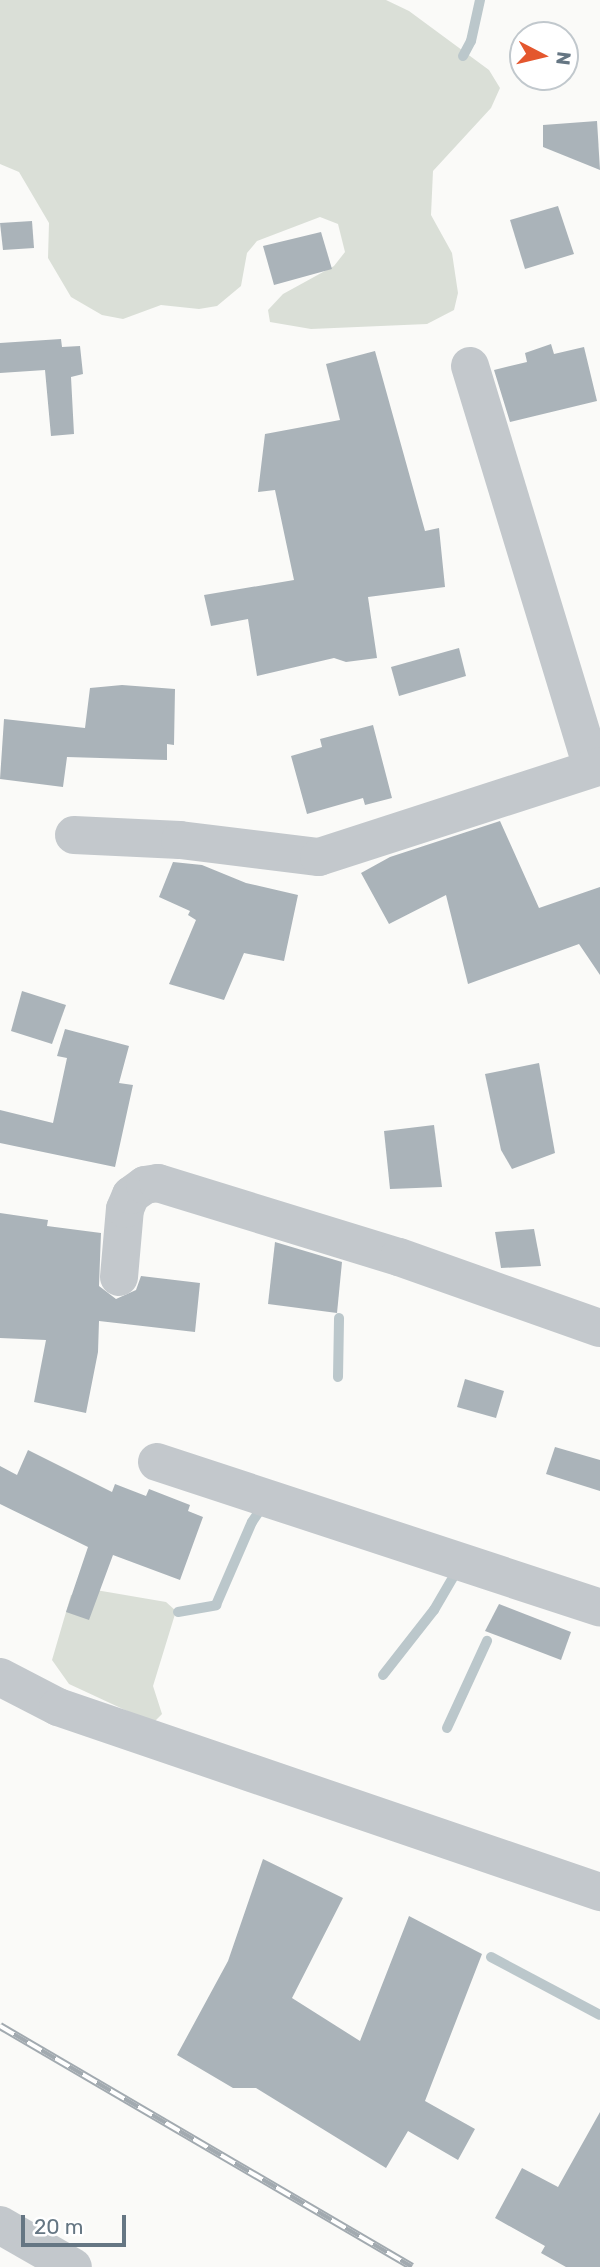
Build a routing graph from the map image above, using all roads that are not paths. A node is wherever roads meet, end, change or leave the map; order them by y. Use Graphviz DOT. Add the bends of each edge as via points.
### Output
graph roads {
  1 [pos="470,366"];
  2 [pos="596,766"];
  3 [pos="74,835"];
  4 [pos="119,1277"];
  5 [pos="600,1328"];
  6 [pos="157,1462"];
  7 [pos="600,1608"];
  8 [pos="0,1677"];
  9 [pos="600,1892"];
  10 [pos="0,2225"];
  11 [pos="67,2266"];
  1 -- 2 [label="street"];
  2 -- 3 [label="street" via="353,850 319,857 180,840"];
  4 -- 5 [label="street" via="125,1209 131,1195 158,1183 399,1257"];
  6 -- 7 [label="street"];
  8 -- 9 [label="street" via="58,1707"];
  10 -- 11 [label="street"];
}
